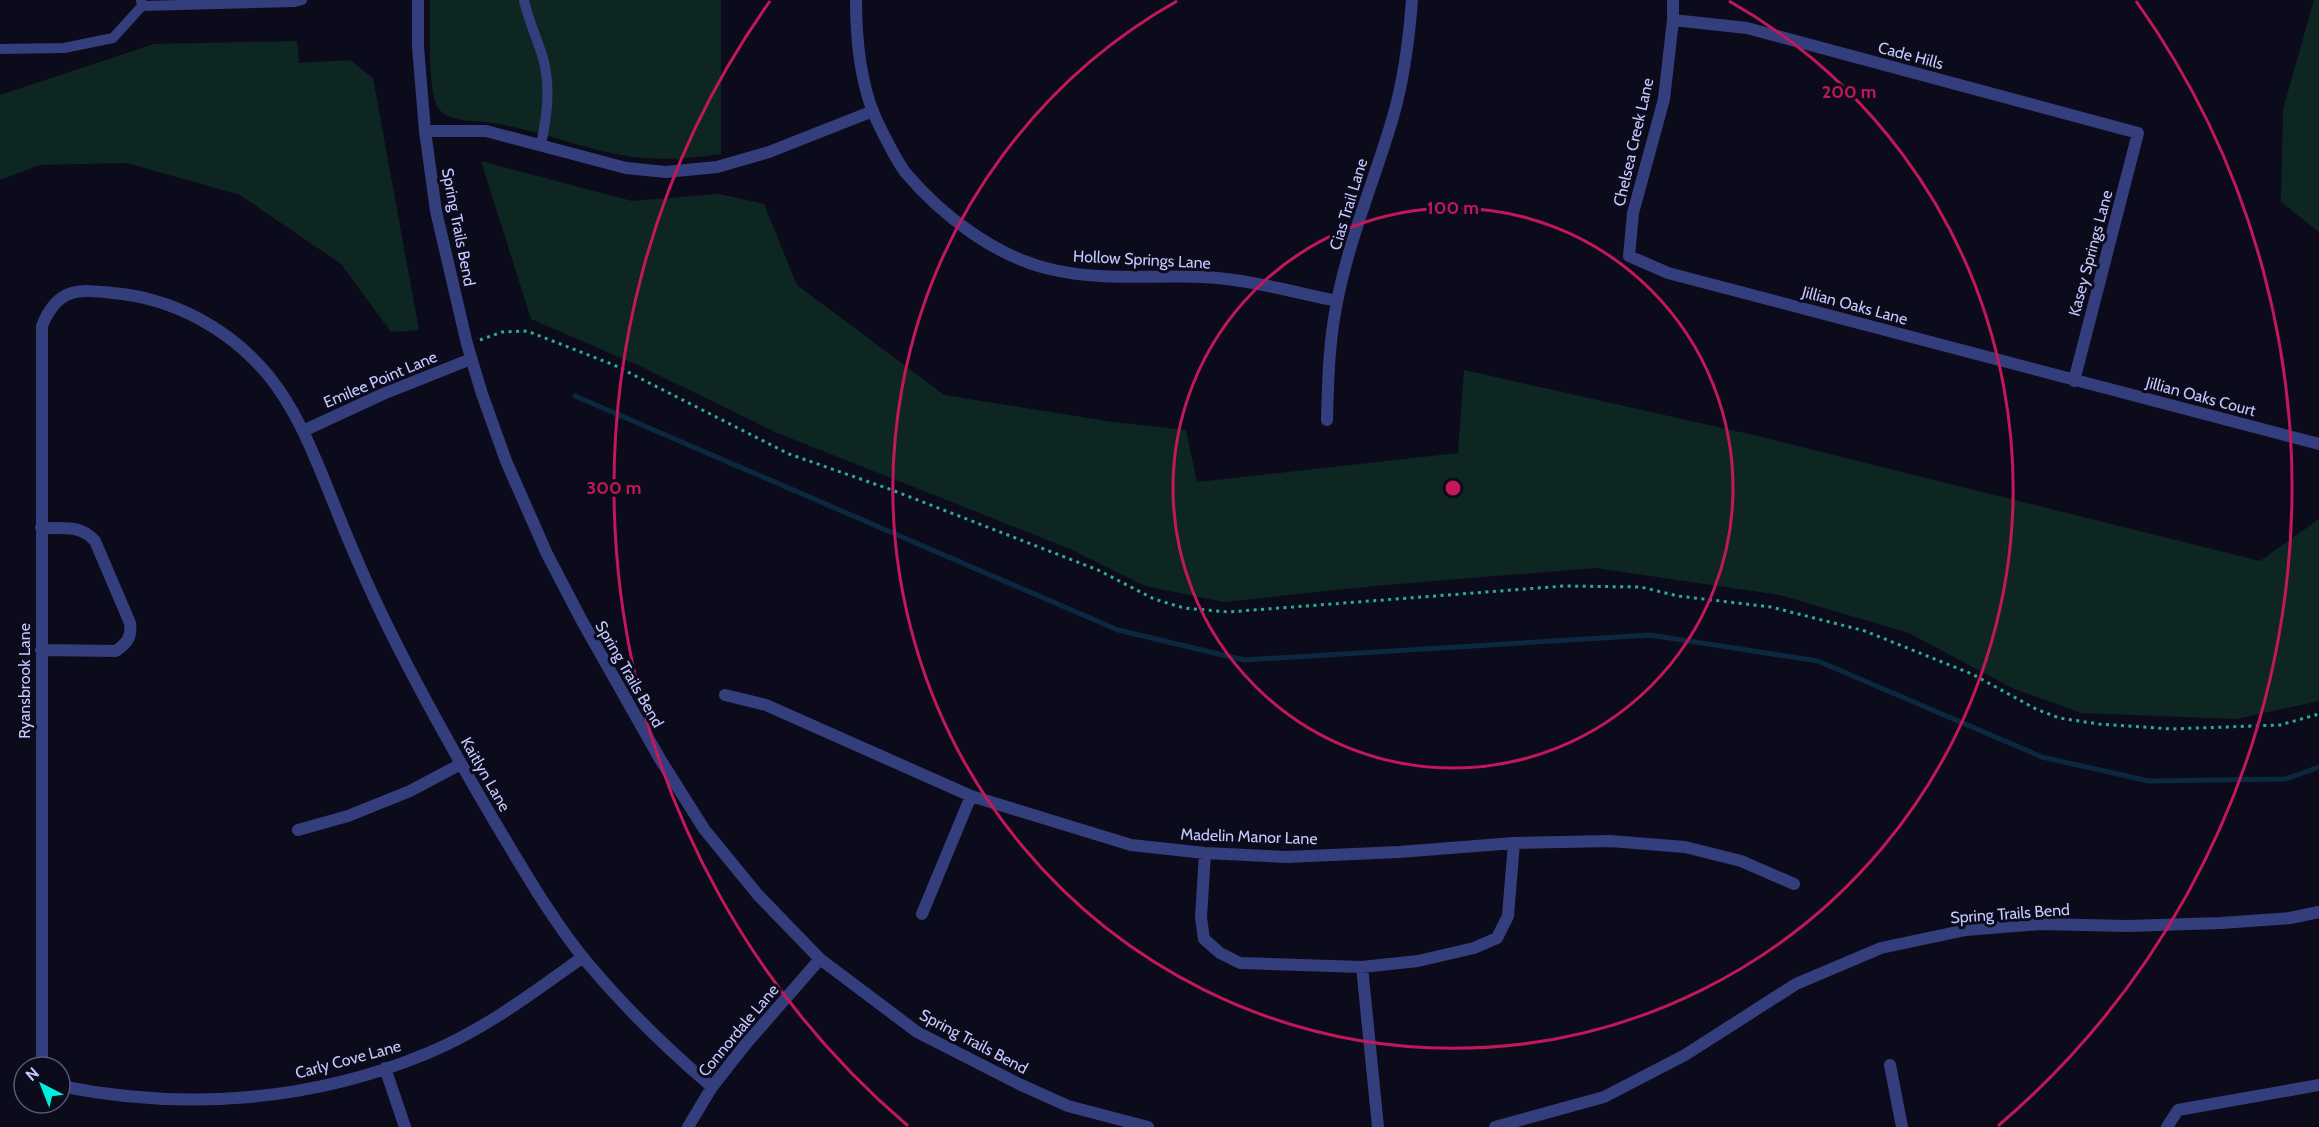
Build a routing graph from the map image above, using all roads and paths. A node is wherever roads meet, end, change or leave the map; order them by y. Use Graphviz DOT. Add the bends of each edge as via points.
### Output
graph roads {
  1 [pos="302,0"];
  2 [pos="418,0"];
  3 [pos="524,0"];
  4 [pos="856,0"];
  5 [pos="1412,0"];
  6 [pos="1673,0"];
  7 [pos="141,3"];
  8 [pos="1673,20"];
  9 [pos="0,48"];
  10 [pos="873,111"];
  11 [pos="425,131"];
  12 [pos="2138,134"];
  13 [pos="541,145"];
  14 [pos="1629,256"];
  15 [pos="1337,301"];
  16 [pos="467,344"];
  17 [pos="471,359"];
  18 [pos="2074,381"];
  19 [pos="1326,420"];
  20 [pos="303,431"];
  21 [pos="2319,444"];
  22 [pos="41,528"];
  23 [pos="41,650"];
  24 [pos="725,695"];
  25 [pos="2319,714"];
  26 [pos="461,764"];
  27 [pos="971,796"];
  28 [pos="298,830"];
  29 [pos="1514,843"];
  30 [pos="1204,853"];
  31 [pos="1794,884"];
  32 [pos="2319,912"];
  33 [pos="922,914"];
  34 [pos="583,957"];
  35 [pos="820,959"];
  36 [pos="1362,967"];
  37 [pos="42,1055"];
  38 [pos="1890,1065"];
  39 [pos="386,1068"];
  40 [pos="2319,1085"];
  41 [pos="712,1087"];
  42 [pos="72,1088"];
  43 [pos="405,1127"];
  44 [pos="688,1127"];
  45 [pos="1148,1127"];
  46 [pos="1378,1127"];
  47 [pos="1495,1127"];
  48 [pos="1902,1127"];
  49 [pos="2167,1127"];
  1 -- 7 [label="lane"];
  2 -- 11 [label="street, Spring Trails Bend"];
  3 -- 13 [label="lane" via="548,85 548,112"];
  4 -- 10 [label="street, Hollow Springs Lane" via="861,64"];
  5 -- 15 [label="street, Cias Trail Lane" via="1409,44 1394,116"];
  6 -- 8 [label="street, Chelsea Creek Lane"];
  7 -- 9 [label="lane" via="113,38 64,48"];
  8 -- 12 [label="street, Cade Hills" via="1747,28"];
  8 -- 14 [label="street, Chelsea Creek Lane" via="1664,99 1633,213"];
  10 -- 13 [label="street" via="769,152 717,167 666,172 626,168"];
  10 -- 15 [label="street, Hollow Springs Lane" via="904,170 972,234 1009,254 1063,272 1204,277"];
  11 -- 13 [label="street" via="486,131"];
  11 -- 16 [label="street, Spring Trails Bend" via="436,211"];
  12 -- 18 [label="street, Kasey Springs Lane"];
  14 -- 18 [label="street, Jillian Oaks Lane" via="1668,273"];
  15 -- 19 [label="street, Cias Trail Lane" via="1328,363"];
  16 -- 17 [label="street, Spring Trails Bend"];
  16 -- 25 [label="path" via="502,332 527,331 538,335 614,365 789,454 1098,570 1154,599 1184,608 1228,612 1564,586 1641,587 1678,596 1771,607 1865,631 1972,674 2036,710 2059,718 2171,729 2280,725"];
  17 -- 20 [label="street, Emilee Point Lane"];
  17 -- 35 [label="street, Spring Trails Bend" via="506,461 546,554 660,759 704,829 758,895"];
  18 -- 21 [label="street, Jillian Oaks Court"];
  20 -- 22 [label="street, Ryansbrook Lane" via="267,374 213,327 153,299 83,290 70,292 48,311 42,327"];
  20 -- 26 [label="street, Kaitlyn Lane" via="377,603"];
  22 -- 23 [label="street, Ryansbrook Lane"];
  22 -- 23 [label="street" via="78,529 95,540 130,623 131,634 116,651"];
  23 -- 37 [label="street, Ryansbrook Lane"];
  24 -- 27 [label="street, Madelin Manor Lane" via="766,705"];
  26 -- 28 [label="street" via="369,808"];
  26 -- 34 [label="street, Kaitlyn Lane"];
  27 -- 30 [label="street, Madelin Manor Lane" via="1131,845"];
  27 -- 33 [label="street"];
  29 -- 30 [label="street, Madelin Manor Lane" via="1286,856"];
  29 -- 31 [label="street, Madelin Manor Lane" via="1610,841 1685,847 1741,861"];
  29 -- 36 [label="street" via="1508,916 1497,938 1474,948 1418,961"];
  30 -- 36 [label="street" via="1204,939 1220,953 1240,963"];
  32 -- 47 [label="street, Spring Trails Bend" via="2221,923 2041,924 1966,930 1881,948 1796,984 1685,1055 1604,1096"];
  34 -- 39 [label="street, Carly Cove Lane" via="482,1025 429,1053"];
  34 -- 41 [label="street, Kaitlyn Lane" via="659,1042"];
  35 -- 41 [label="street, Connordale Lane"];
  35 -- 45 [label="street, Spring Trails Bend" via="917,1032 1068,1106"];
  36 -- 46 [label="street"];
  38 -- 48 [label="street"];
  39 -- 42 [label="street, Carly Cove Lane" via="334,1083 235,1099 186,1101"];
  39 -- 43 [label="street"];
  40 -- 49 [label="street" via="2178,1110"];
  41 -- 44 [label="street, Connordale Lane"];
}
